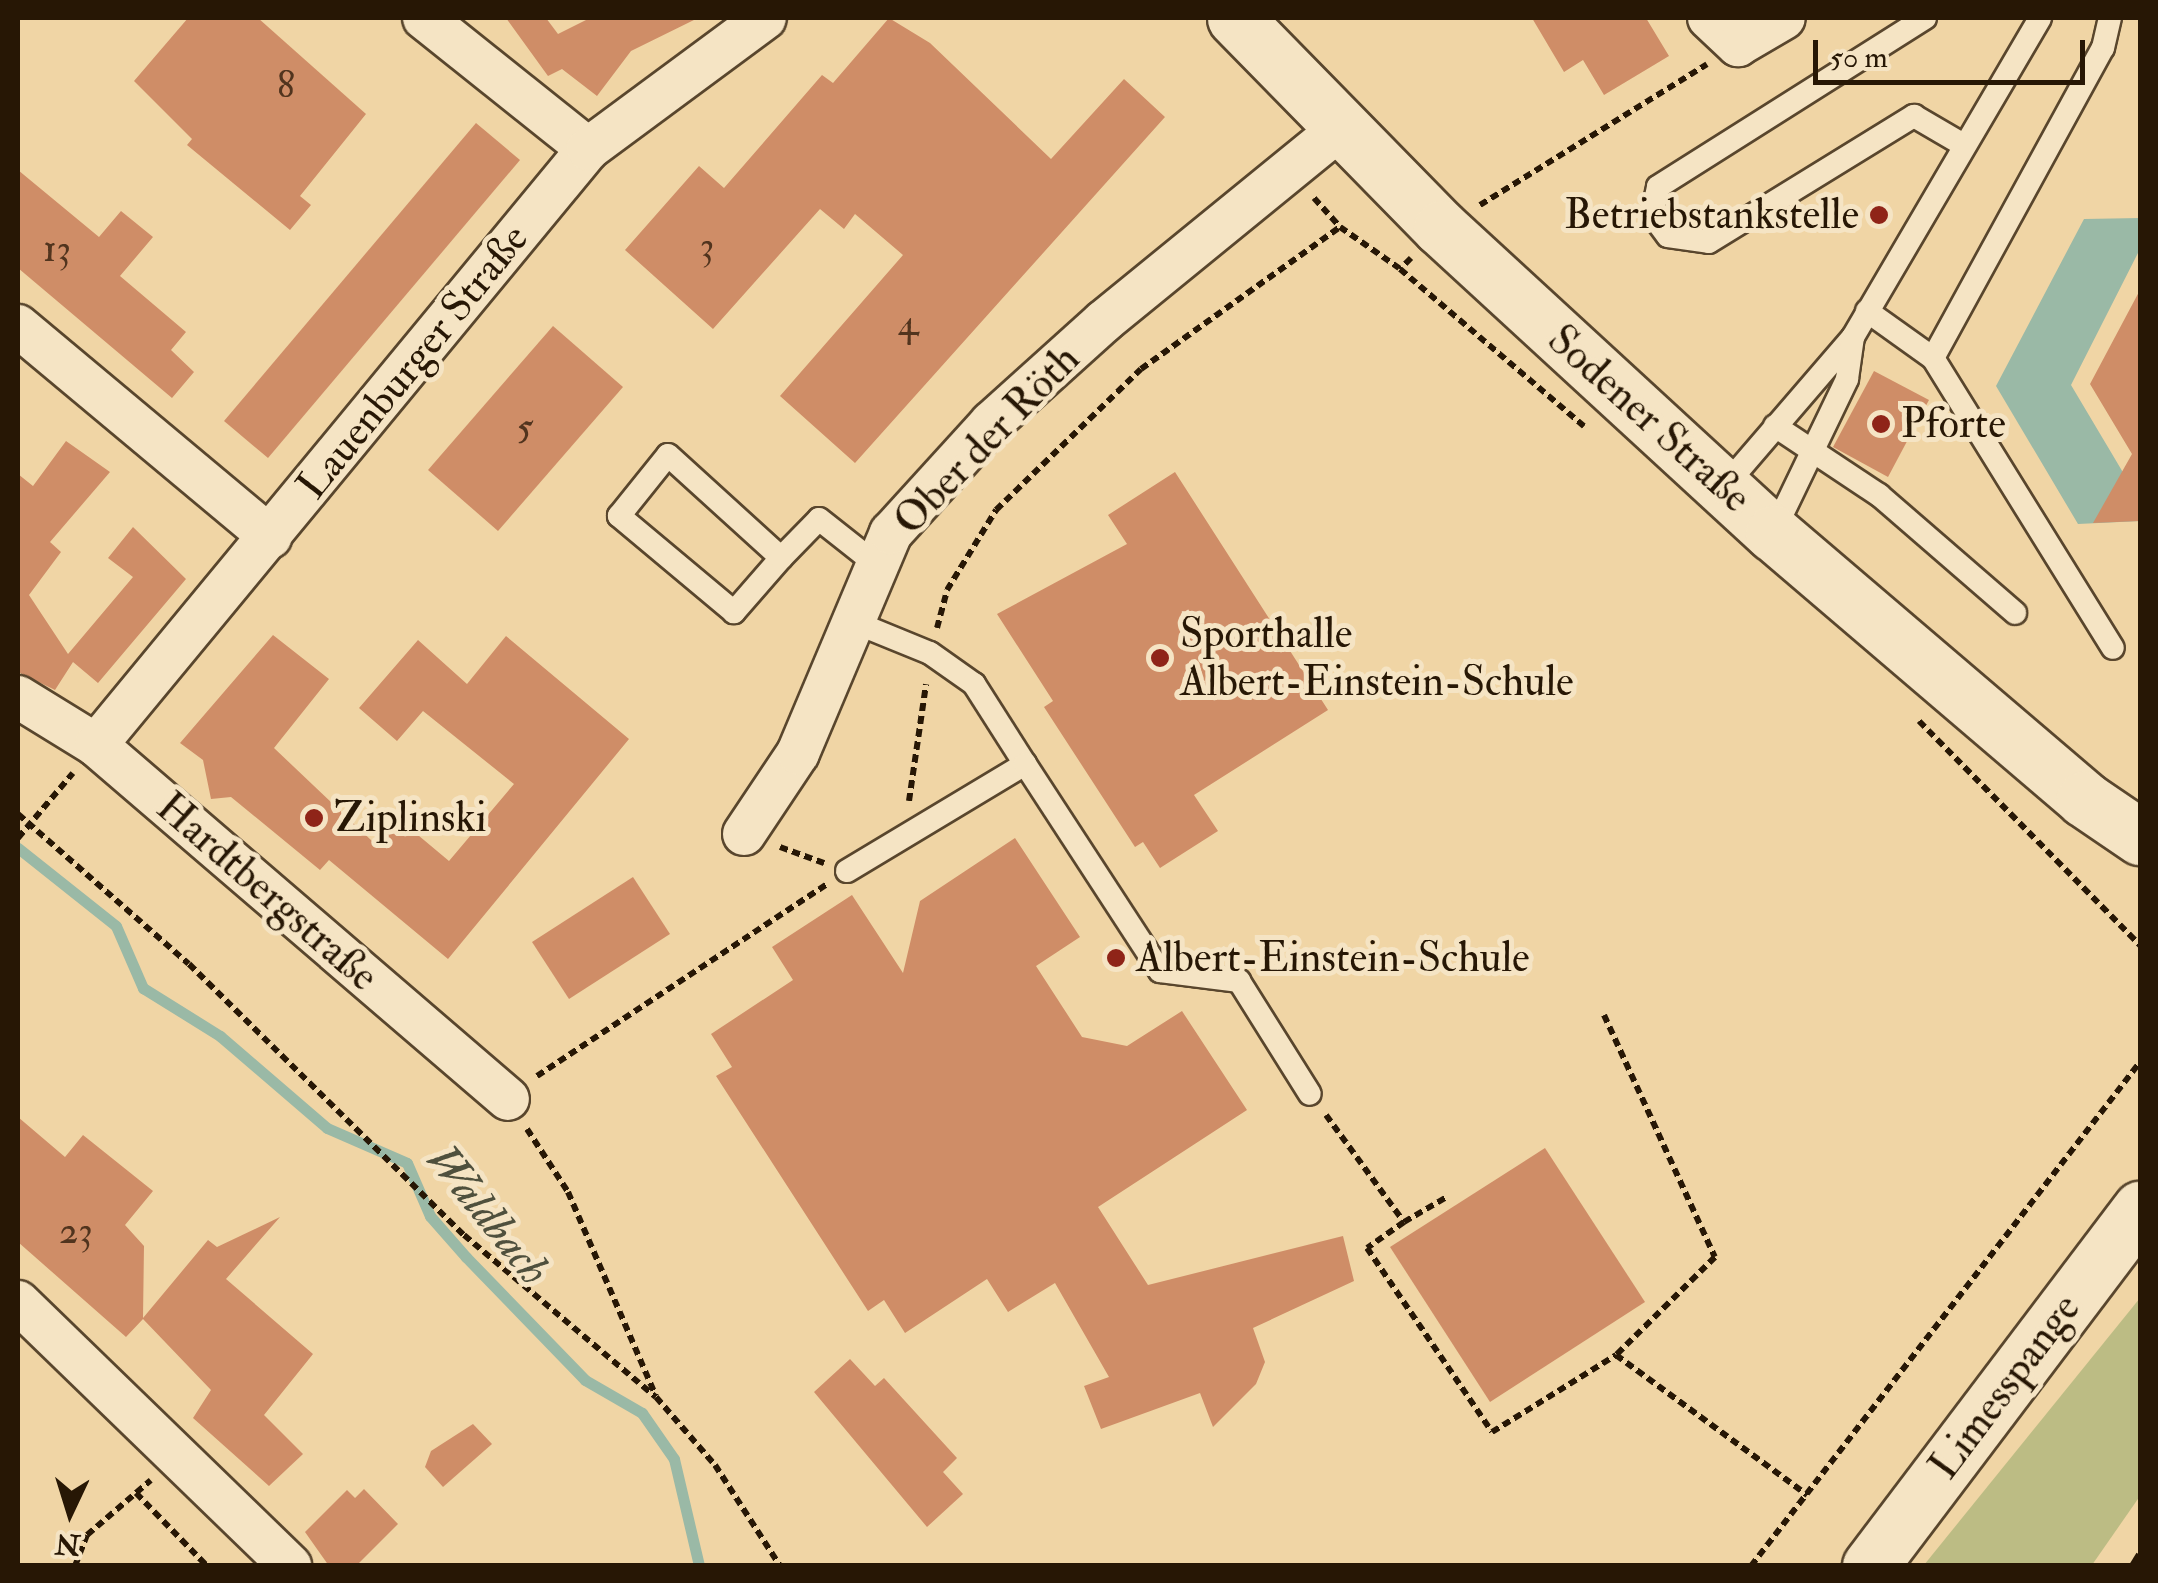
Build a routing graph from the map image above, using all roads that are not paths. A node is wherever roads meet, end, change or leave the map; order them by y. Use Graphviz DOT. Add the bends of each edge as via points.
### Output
graph roads {
  1 [pos="424,18"];
  2 [pos="765,18"];
  3 [pos="1235,18"];
  4 [pos="1784,18"];
  5 [pos="1925,18"];
  6 [pos="2040,18"];
  7 [pos="2110,18"];
  8 [pos="1724,31"];
  9 [pos="1338,130"];
  10 [pos="1962,144"];
  11 [pos="588,149"];
  12 [pos="1867,311"];
  13 [pos="18,326"];
  14 [pos="1852,337"];
  15 [pos="1933,358"];
  16 [pos="1775,426"];
  17 [pos="1810,453"];
  18 [pos="1724,487"];
  19 [pos="1773,532"];
  20 [pos="270,537"];
  21 [pos="781,558"];
  22 [pos="876,564"];
  23 [pos="2014,612"];
  24 [pos="849,620"];
  25 [pos="2114,648"];
  26 [pos="18,697"];
  27 [pos="96,745"];
  28 [pos="1024,764"];
  29 [pos="2084,800"];
  30 [pos="744,834"];
  31 [pos="2140,837"];
  32 [pos="2140,866"];
  33 [pos="847,871"];
  34 [pos="1310,1094"];
  35 [pos="508,1099"];
  36 [pos="2140,1210"];
  37 [pos="18,1302"];
  38 [pos="290,1566"];
  39 [pos="1870,1566"];
  1 -- 11 [label="street"];
  2 -- 11 [label="street, Lauenburger Straße"];
  3 -- 9 [label="street, Sodener Straße"];
  4 -- 8 [label="street"];
  5 -- 10 [label="lane" via="1658,186 1652,215 1668,236 1710,242 1914,116"];
  6 -- 10 [label="lane"];
  7 -- 15 [label="lane" via="2103,48"];
  9 -- 18 [label="street, Sodener Straße"];
  9 -- 22 [label="street, Ober der Röth" via="992,423 892,533"];
  10 -- 12 [label="lane"];
  11 -- 20 [label="street, Lauenburger Straße"];
  12 -- 14 [label="lane"];
  12 -- 15 [label="lane"];
  13 -- 20 [label="street"];
  14 -- 16 [label="lane"];
  14 -- 17 [label="lane" via="1849,372"];
  15 -- 25 [label="lane"];
  16 -- 17 [label="lane"];
  16 -- 18 [label="lane"];
  17 -- 19 [label="lane"];
  17 -- 23 [label="lane" via="1879,495"];
  18 -- 19 [label="street, Sodener Straße"];
  19 -- 29 [label="street, Sodener Straße"];
  20 -- 27 [label="street, Lauenburger Straße"];
  21 -- 21 [label="lane" via="668,455 618,516 734,612"];
  21 -- 22 [label="lane" via="819,519"];
  22 -- 24 [label="street, Ober der Röth"];
  24 -- 28 [label="lane" via="930,653 974,684"];
  24 -- 30 [label="street, Ober der Röth" via="798,753"];
  26 -- 27 [label="street, Hardtbergstraße"];
  27 -- 35 [label="street, Hardtbergstraße"];
  28 -- 33 [label="lane"];
  28 -- 34 [label="lane" via="1160,972 1240,981"];
  29 -- 31 [label="street, Sodener Straße"];
  29 -- 32 [label="street, Sodener Straße"];
  36 -- 39 [label="street, Limesspange"];
  37 -- 38 [label="street"];
}
